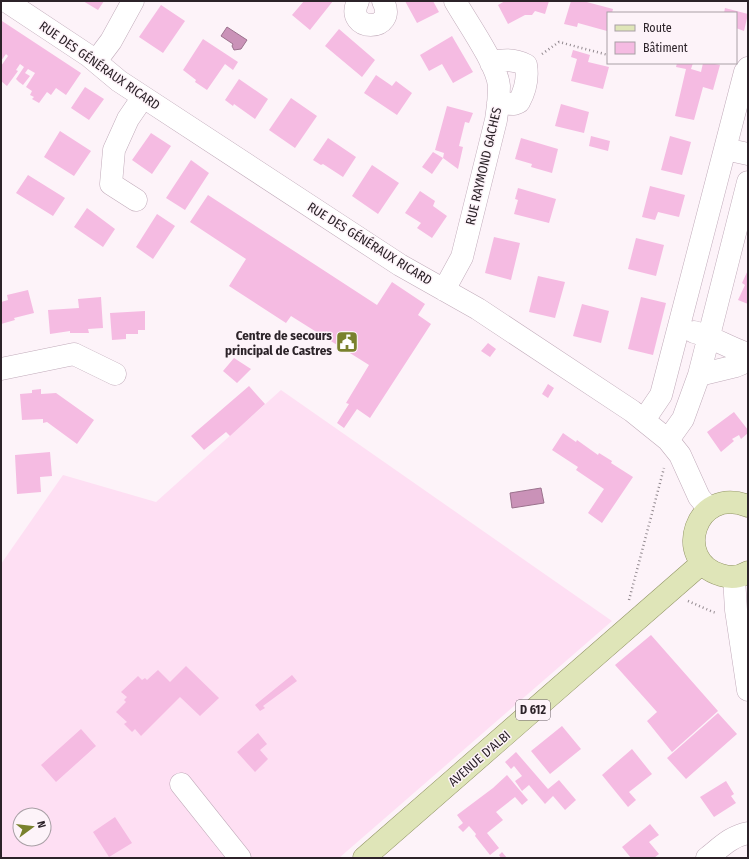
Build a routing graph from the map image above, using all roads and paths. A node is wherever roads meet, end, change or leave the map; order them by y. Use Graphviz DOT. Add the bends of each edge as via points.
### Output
graph roads {
  1 [pos="6,1"];
  2 [pos="133,1"];
  3 [pos="358,1"];
  4 [pos="384,1"];
  5 [pos="455,1"];
  6 [pos="607,55"];
  7 [pos="96,61"];
  8 [pos="491,63"];
  9 [pos="526,65"];
  10 [pos="748,68"];
  11 [pos="144,97"];
  12 [pos="498,103"];
  13 [pos="725,149"];
  14 [pos="748,154"];
  15 [pos="748,182"];
  16 [pos="136,200"];
  17 [pos="444,290"];
  18 [pos="679,328"];
  19 [pos="708,336"];
  20 [pos="748,354"];
  21 [pos="748,361"];
  22 [pos="1,369"];
  23 [pos="115,374"];
  24 [pos="699,375"];
  25 [pos="644,420"];
  26 [pos="668,440"];
  27 [pos="664,468"];
  28 [pos="748,506"];
  29 [pos="709,509"];
  30 [pos="702,563"];
  31 [pos="741,574"];
  32 [pos="682,602"];
  33 [pos="628,605"];
  34 [pos="720,613"];
  35 [pos="748,690"];
  36 [pos="181,784"];
  37 [pos="748,833"];
  38 [pos="240,858"];
  39 [pos="364,858"];
  40 [pos="707,858"];
  1 -- 7 [label="street, RUE DES GÉNÉRAUX RICARD"];
  2 -- 7 [label="street" via="111,42"];
  3 -- 4 [label="street" via="355,10 358,20 372,26 385,17"];
  5 -- 8 [label="street, RUE RAYMOND GACHES"];
  6 -- 9 [label="path" via="559,42"];
  7 -- 11 [label="street, RUE DES GÉNÉRAUX RICARD" via="119,81"];
  8 -- 9 [label="street" via="501,60"];
  8 -- 12 [label="street, RUE RAYMOND GACHES" via="499,85"];
  9 -- 12 [label="street" via="528,73 519,102"];
  10 -- 13 [label="street"];
  11 -- 16 [label="street" via="128,119 114,150 112,184"];
  11 -- 17 [label="street, RUE DES GÉNÉRAUX RICARD"];
  12 -- 17 [label="street, RUE RAYMOND GACHES" via="462,257"];
  13 -- 14 [label="street"];
  13 -- 18 [label="street"];
  15 -- 19 [label="street"];
  17 -- 25 [label="street, RUE DES GÉNÉRAUX RICARD" via="478,309"];
  18 -- 19 [label="street"];
  18 -- 25 [label="street" via="661,395"];
  19 -- 20 [label="street"];
  19 -- 24 [label="street"];
  21 -- 24 [label="street"];
  22 -- 23 [label="street" via="74,354"];
  24 -- 26 [label="street" via="683,419"];
  25 -- 26 [label="street, RUE DES GÉNÉRAUX RICARD"];
  26 -- 29 [label="street, RUE DES GÉNÉRAUX RICARD" via="680,456 699,497"];
  27 -- 33 [label="path"];
  28 -- 29 [label="main road" via="728,502"];
  29 -- 30 [label="main road" via="699,519 693,540 695,551"];
  30 -- 31 [label="main road" via="715,574"];
  30 -- 39 [label="main road, AVENUE D'ALBI / D 612"];
  31 -- 35 [label="street" via="736,610"];
  32 -- 34 [label="path" via="692,601"];
  36 -- 38 [label="street"];
  37 -- 40 [label="street" via="730,840"];
}
